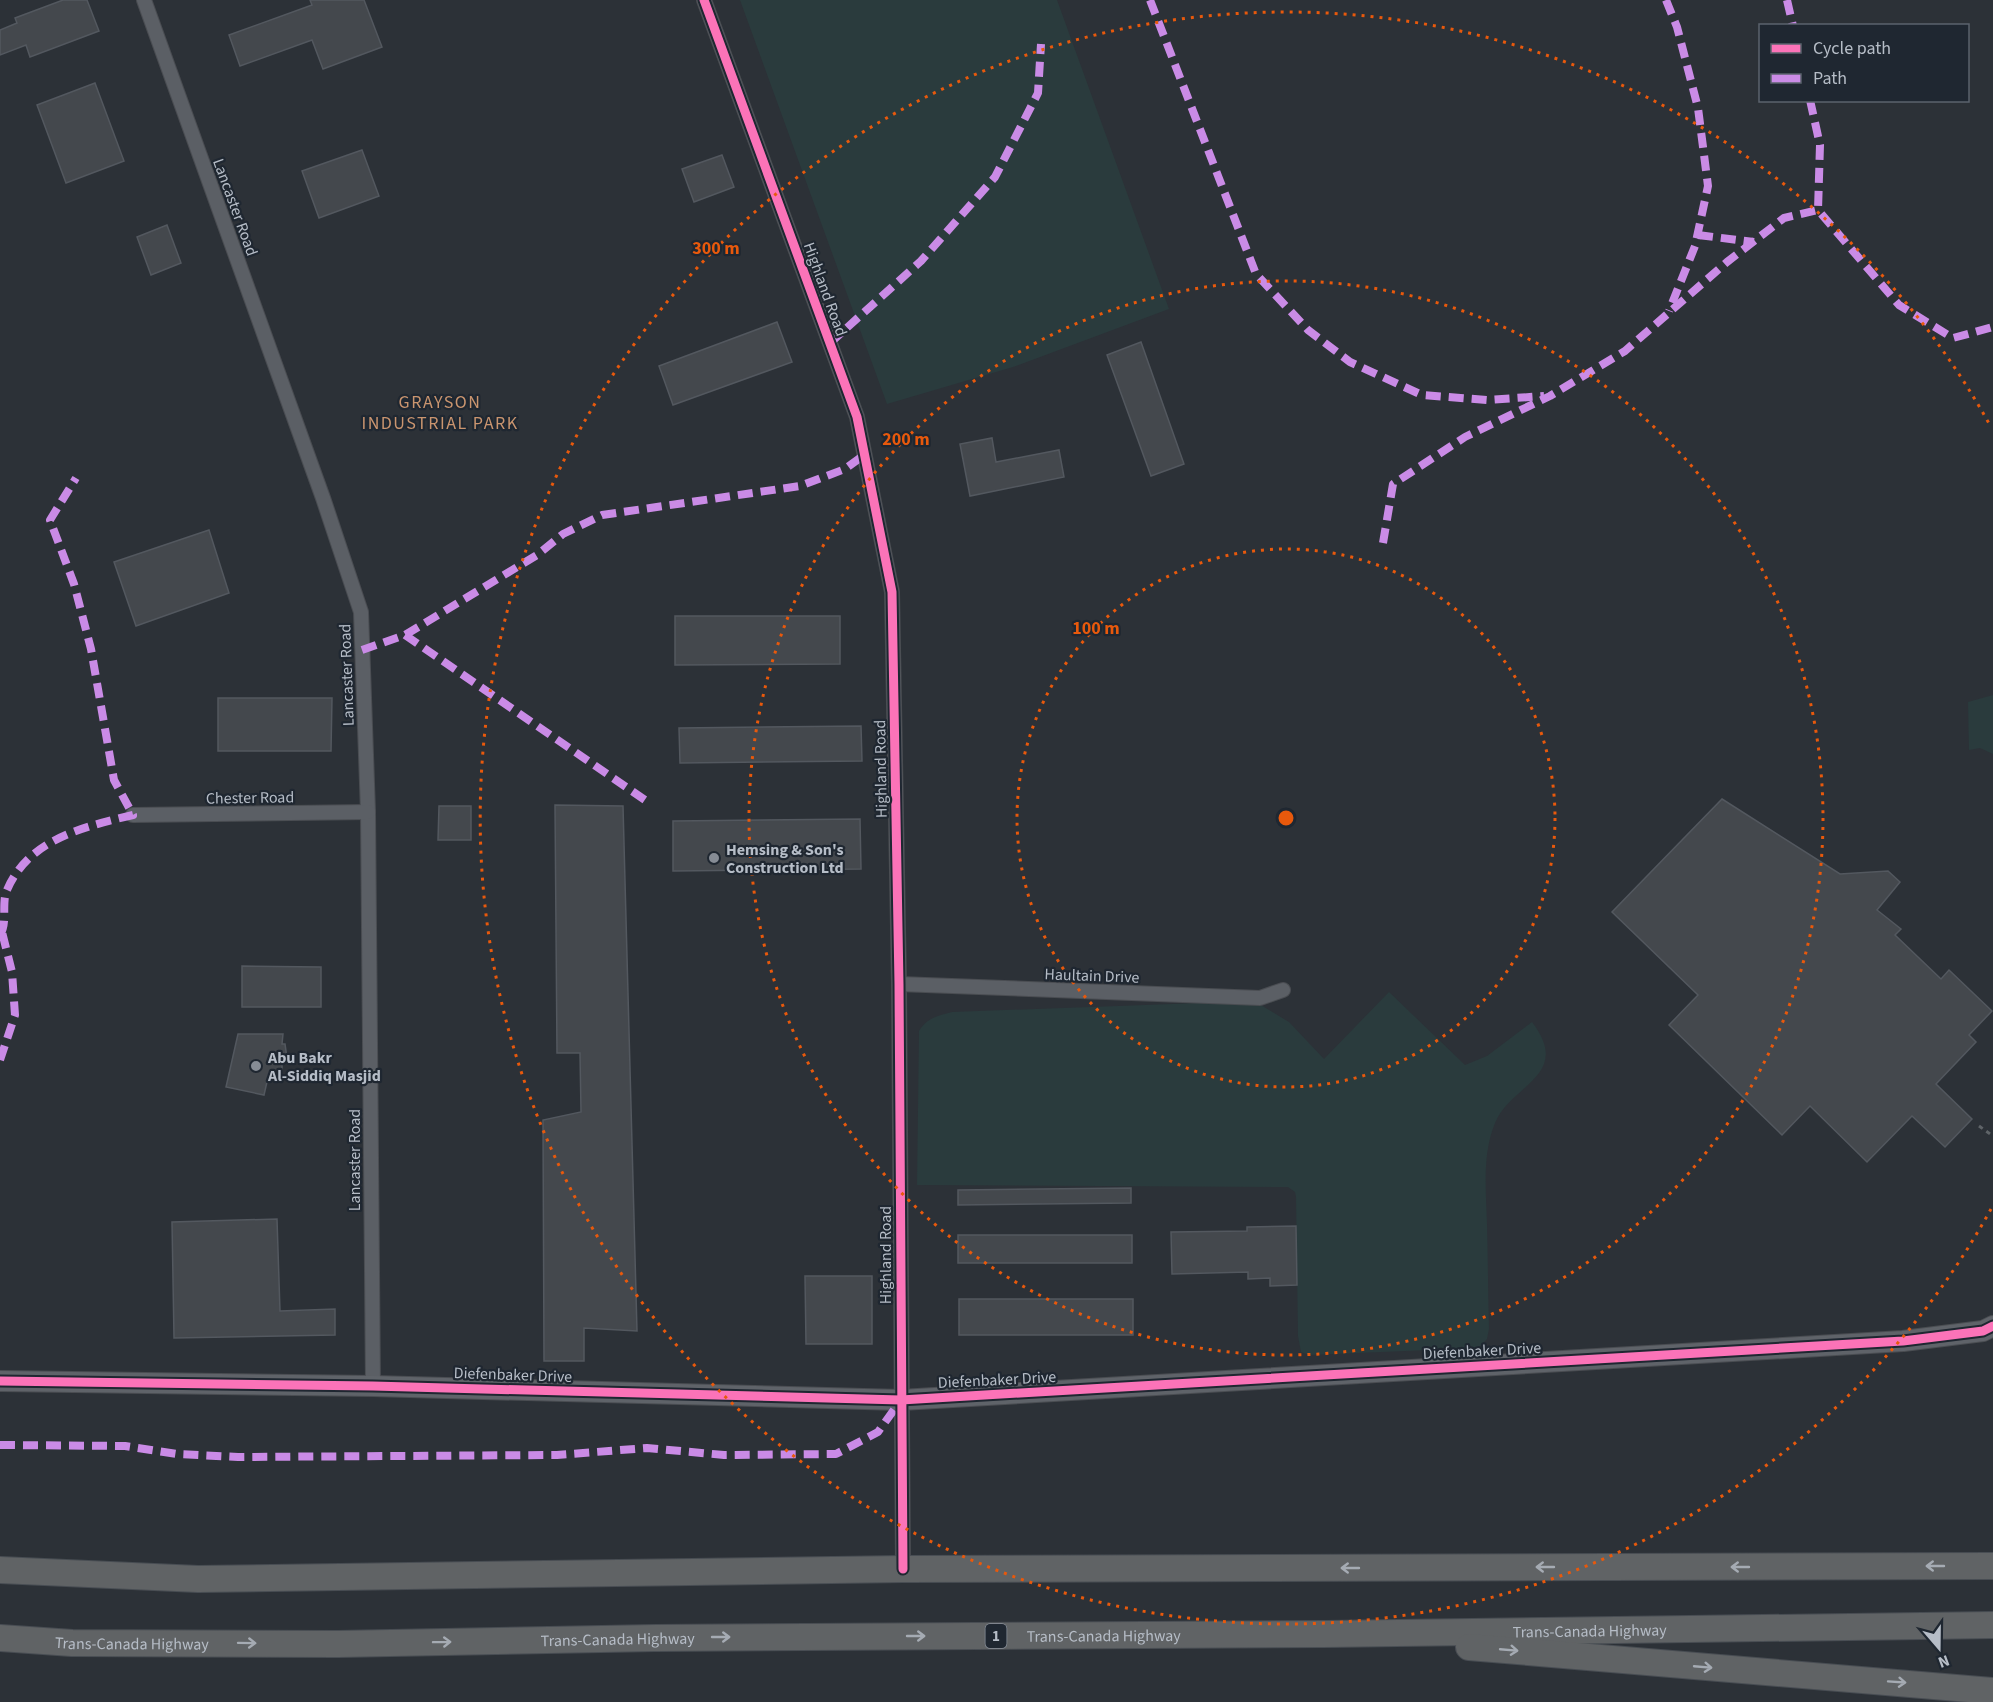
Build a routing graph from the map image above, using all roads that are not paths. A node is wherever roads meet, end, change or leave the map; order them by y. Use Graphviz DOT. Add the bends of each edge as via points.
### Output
graph roads {
  1 [pos="144,0"];
  2 [pos="704,0"];
  3 [pos="368,812"];
  4 [pos="133,815"];
  5 [pos="899,984"];
  6 [pos="1283,990"];
  7 [pos="1993,1326"];
  8 [pos="0,1381"];
  9 [pos="372,1386"];
  10 [pos="901,1400"];
  11 [pos="1993,1566"];
  12 [pos="903,1569"];
  13 [pos="0,1570"];
  14 [pos="1993,1625"];
  15 [pos="1325,1634"];
  16 [pos="0,1638"];
  17 [pos="1993,1691"];
  1 -- 3 [label="street, Lancaster Road" via="361,612"];
  2 -- 5 [label="street, Highland Road" via="857,417 890,581"];
  3 -- 4 [label="street, Chester Road"];
  3 -- 9 [label="street, Lancaster Road"];
  5 -- 6 [label="street, Haultain Drive" via="1260,998"];
  5 -- 10 [label="street, Highland Road"];
  7 -- 10 [label="street, Diefenbaker Drive" via="1903,1341"];
  8 -- 9 [label="street, Diefenbaker Drive"];
  9 -- 10 [label="street, Diefenbaker Drive"];
  10 -- 12 [label="street, Highland Road"];
  11 -- 12 [label="highway, one-way"];
  12 -- 13 [label="highway" via="198,1578"];
  14 -- 15 [label="highway, Trans-Canada Highway / 1"];
  16 -- 15 [label="highway, Trans-Canada Highway / 1, one-way" via="72,1643 338,1644"];
  15 -- 17 [label="highway, one-way"];
}
